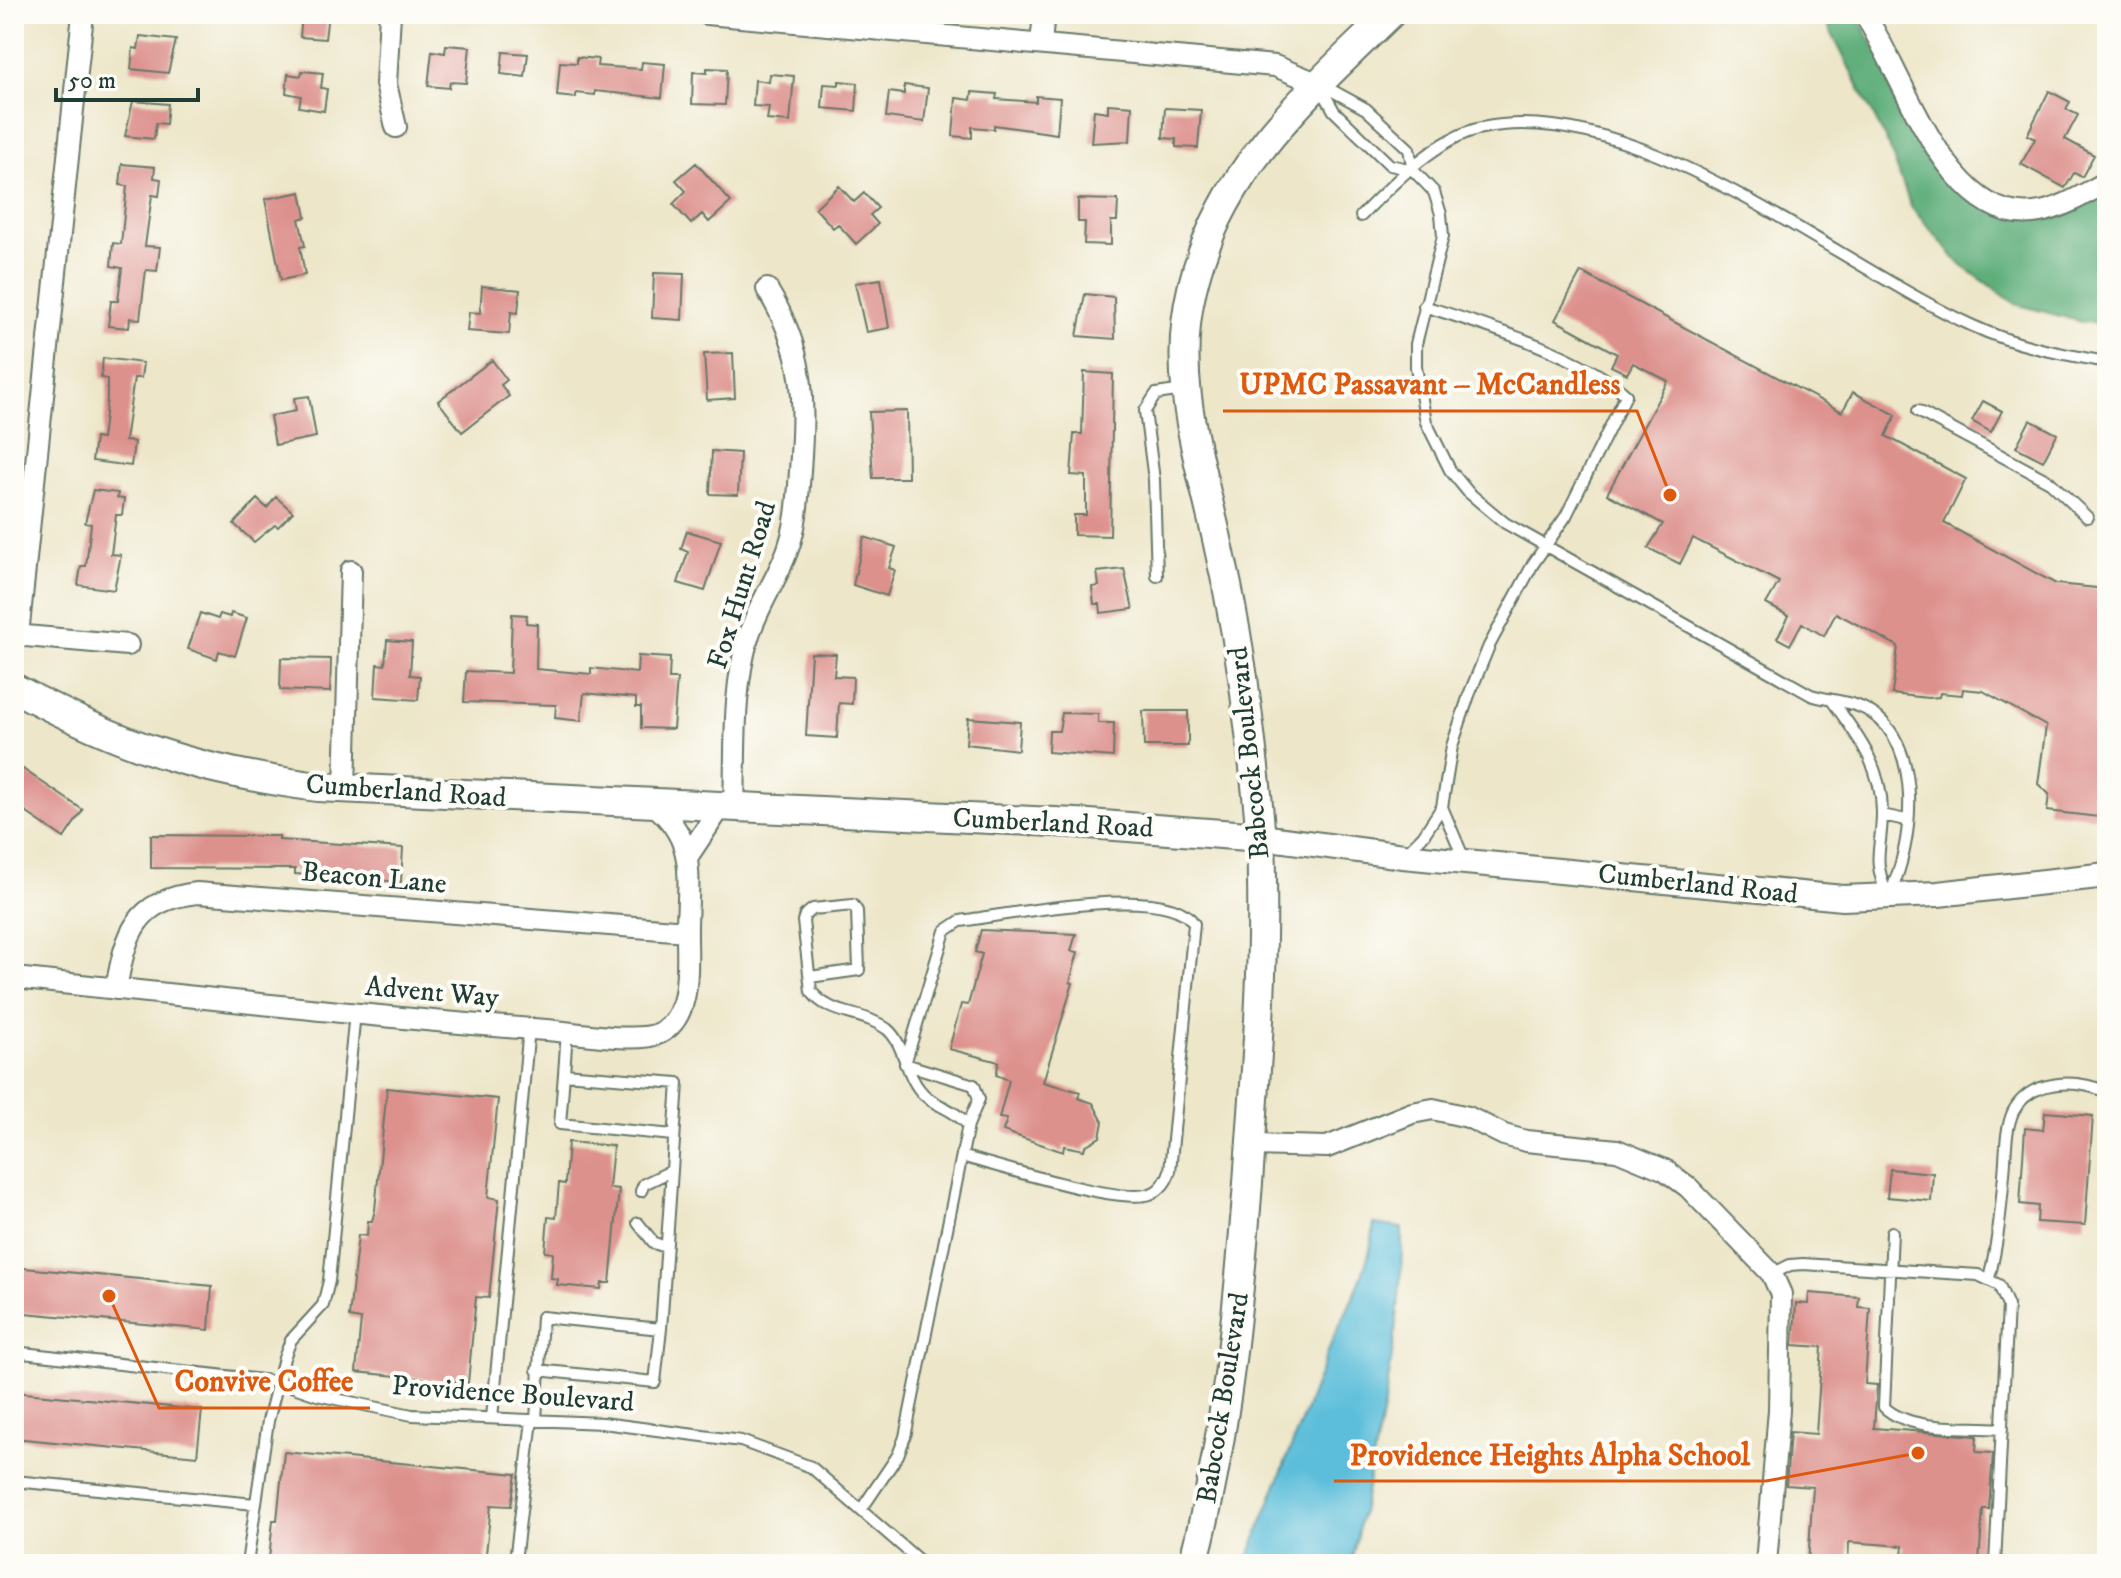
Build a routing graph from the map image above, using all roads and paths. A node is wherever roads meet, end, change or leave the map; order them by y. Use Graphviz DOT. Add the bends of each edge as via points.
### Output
graph roads {
  1 [pos="83,14"];
  2 [pos="390,14"];
  3 [pos="707,14"];
  4 [pos="1044,14"];
  5 [pos="1390,14"];
  6 [pos="1864,14"];
  7 [pos="1041,43"];
  8 [pos="1319,84"];
  9 [pos="396,127"];
  10 [pos="1413,170"];
  11 [pos="2107,182"];
  12 [pos="1361,216"];
  13 [pos="767,289"];
  14 [pos="1424,306"];
  15 [pos="2107,362"];
  16 [pos="1184,390"];
  17 [pos="1918,411"];
  18 [pos="2087,517"];
  19 [pos="1545,546"];
  20 [pos="351,571"];
  21 [pos="1157,576"];
  22 [pos="16,635"];
  23 [pos="128,645"];
  24 [pos="14,688"];
  25 [pos="1833,702"];
  26 [pos="44,704"];
  27 [pos="14,705"];
  28 [pos="345,789"];
  29 [pos="654,805"];
  30 [pos="1442,807"];
  31 [pos="727,808"];
  32 [pos="1882,815"];
  33 [pos="1906,820"];
  34 [pos="1261,837"];
  35 [pos="688,856"];
  36 [pos="1403,856"];
  37 [pos="1465,861"];
  38 [pos="2107,875"];
  39 [pos="1888,897"];
  40 [pos="687,931"];
  41 [pos="810,977"];
  42 [pos="14,978"];
  43 [pos="116,989"];
  44 [pos="355,1012"];
  45 [pos="529,1028"];
  46 [pos="567,1031"];
  47 [pos="905,1064"];
  48 [pos="564,1074"];
  49 [pos="2107,1092"];
  50 [pos="968,1125"];
  51 [pos="673,1135"];
  52 [pos="1251,1145"];
  53 [pos="964,1157"];
  54 [pos="671,1171"];
  55 [pos="641,1191"];
  56 [pos="638,1223"];
  57 [pos="1892,1232"];
  58 [pos="666,1247"];
  59 [pos="1888,1269"];
  60 [pos="1772,1274"];
  61 [pos="1989,1278"];
  62 [pos="661,1329"];
  63 [pos="14,1352"];
  64 [pos="537,1370"];
  65 [pos="279,1382"];
  66 [pos="492,1418"];
  67 [pos="534,1420"];
  68 [pos="1999,1429"];
  69 [pos="14,1481"];
  70 [pos="255,1504"];
  71 [pos="861,1510"];
  72 [pos="247,1564"];
  73 [pos="508,1564"];
  74 [pos="923,1564"];
  75 [pos="1193,1564"];
  76 [pos="1766,1564"];
  77 [pos="1995,1564"];
  1 -- 22 [label="street"];
  2 -- 9 [label="street" via="386,84"];
  3 -- 7 [label="street"];
  4 -- 7 [label="street"];
  5 -- 8 [label="main road, Babcock Boulevard"];
  6 -- 11 [label="street" via="1941,155 1983,202 2003,211 2039,213"];
  7 -- 8 [label="street" via="1275,66"];
  8 -- 10 [label="lane" via="1334,111 1390,165"];
  8 -- 10 [label="lane" via="1366,109 1409,149"];
  8 -- 16 [label="main road, Babcock Boulevard" via="1264,141 1210,232 1191,291"];
  10 -- 12 [label="lane"];
  10 -- 14 [label="lane" via="1434,192 1441,214 1439,259"];
  10 -- 15 [label="lane" via="1453,137 1481,128 1540,126 1629,145 1734,193 1972,326 2048,352"];
  13 -- 31 [label="street, Fox Hunt Road" via="795,346 804,418 792,537 756,616 742,663"];
  14 -- 19 [label="lane" via="1416,367 1435,446 1486,508"];
  14 -- 19 [label="lane" via="1546,350 1626,395"];
  16 -- 21 [label="lane" via="1156,394 1145,411"];
  16 -- 34 [label="main road, Babcock Boulevard" via="1237,638"];
  17 -- 18 [label="lane" via="2050,482"];
  19 -- 25 [label="lane" via="1811,695"];
  19 -- 30 [label="lane" via="1489,646 1469,695 1452,746"];
  20 -- 28 [label="street"];
  22 -- 23 [label="street"];
  24 -- 26 [label="main road, Cumberland Road"];
  25 -- 32 [label="lane" via="1872,760"];
  25 -- 33 [label="lane" via="1869,711 1900,746 1909,786"];
  26 -- 27 [label="street"];
  26 -- 28 [label="main road, Cumberland Road" via="121,741 191,765"];
  28 -- 29 [label="main road, Cumberland Road"];
  29 -- 31 [label="main road, Cumberland Road"];
  29 -- 35 [label="street, Advent Way" via="674,824"];
  30 -- 36 [label="lane"];
  30 -- 37 [label="lane"];
  31 -- 34 [label="main road, Cumberland Road"];
  31 -- 35 [label="street"];
  32 -- 33 [label="lane"];
  32 -- 39 [label="lane" via="1876,867"];
  33 -- 39 [label="lane" via="1902,870"];
  34 -- 36 [label="street, Cumberland Road"];
  34 -- 52 [label="main road, Babcock Boulevard" via="1261,1003"];
  35 -- 40 [label="street, Advent Way"];
  36 -- 37 [label="street, Cumberland Road"];
  37 -- 39 [label="street, Cumberland Road" via="1793,894"];
  38 -- 39 [label="street, Cumberland Road"];
  40 -- 43 [label="street, Beacon Lane" via="197,893 164,901 137,919 124,945"];
  40 -- 46 [label="street, Advent Way" via="686,981 671,1025 651,1036"];
  41 -- 41 [label="lane" via="805,915 813,909 853,905 859,970"];
  41 -- 47 [label="lane" via="811,991 820,1003 866,1017 890,1032"];
  42 -- 43 [label="street, Advent Way"];
  43 -- 44 [label="street, Advent Way"];
  44 -- 45 [label="street, Advent Way"];
  44 -- 65 [label="lane" via="329,1281 323,1305 291,1340"];
  45 -- 46 [label="street, Advent Way"];
  45 -- 66 [label="lane"];
  46 -- 48 [label="lane"];
  47 -- 50 [label="lane" via="924,1096 951,1108"];
  47 -- 50 [label="lane" via="974,1085 979,1099"];
  47 -- 53 [label="lane" via="941,938 952,924 1111,901 1176,908 1192,919 1170,1171 1164,1184 1141,1196 1095,1190"];
  48 -- 51 [label="lane" via="560,1124"];
  48 -- 51 [label="lane" via="678,1083"];
  49 -- 61 [label="lane" via="2054,1084 2035,1090 2019,1104 2009,1124"];
  50 -- 53 [label="lane"];
  51 -- 54 [label="lane"];
  52 -- 60 [label="street" via="1327,1147 1433,1109 1526,1141 1617,1150 1665,1170 1688,1187"];
  52 -- 75 [label="main road, Babcock Boulevard" via="1224,1420"];
  53 -- 71 [label="lane" via="905,1437"];
  54 -- 55 [label="lane" via="644,1184"];
  54 -- 58 [label="lane"];
  56 -- 58 [label="lane" via="654,1243"];
  57 -- 59 [label="lane"];
  58 -- 62 [label="lane"];
  59 -- 60 [label="lane" via="1803,1264"];
  59 -- 61 [label="lane"];
  59 -- 68 [label="lane" via="1884,1407 1916,1422"];
  60 -- 76 [label="street" via="1781,1294 1779,1410"];
  61 -- 68 [label="lane" via="2006,1295 2008,1306"];
  62 -- 64 [label="lane" via="655,1382"];
  62 -- 64 [label="lane" via="542,1317"];
  63 -- 65 [label="lane, Providence Boulevard"];
  64 -- 67 [label="lane"];
  65 -- 66 [label="lane, Providence Boulevard" via="412,1415"];
  65 -- 70 [label="lane"];
  66 -- 67 [label="lane, Providence Boulevard"];
  67 -- 71 [label="lane, Providence Boulevard" via="741,1441 811,1467"];
  67 -- 73 [label="lane" via="516,1553"];
  68 -- 77 [label="lane"];
  69 -- 70 [label="lane"];
  70 -- 72 [label="lane"];
  71 -- 74 [label="lane, Providence Boulevard"];
}
